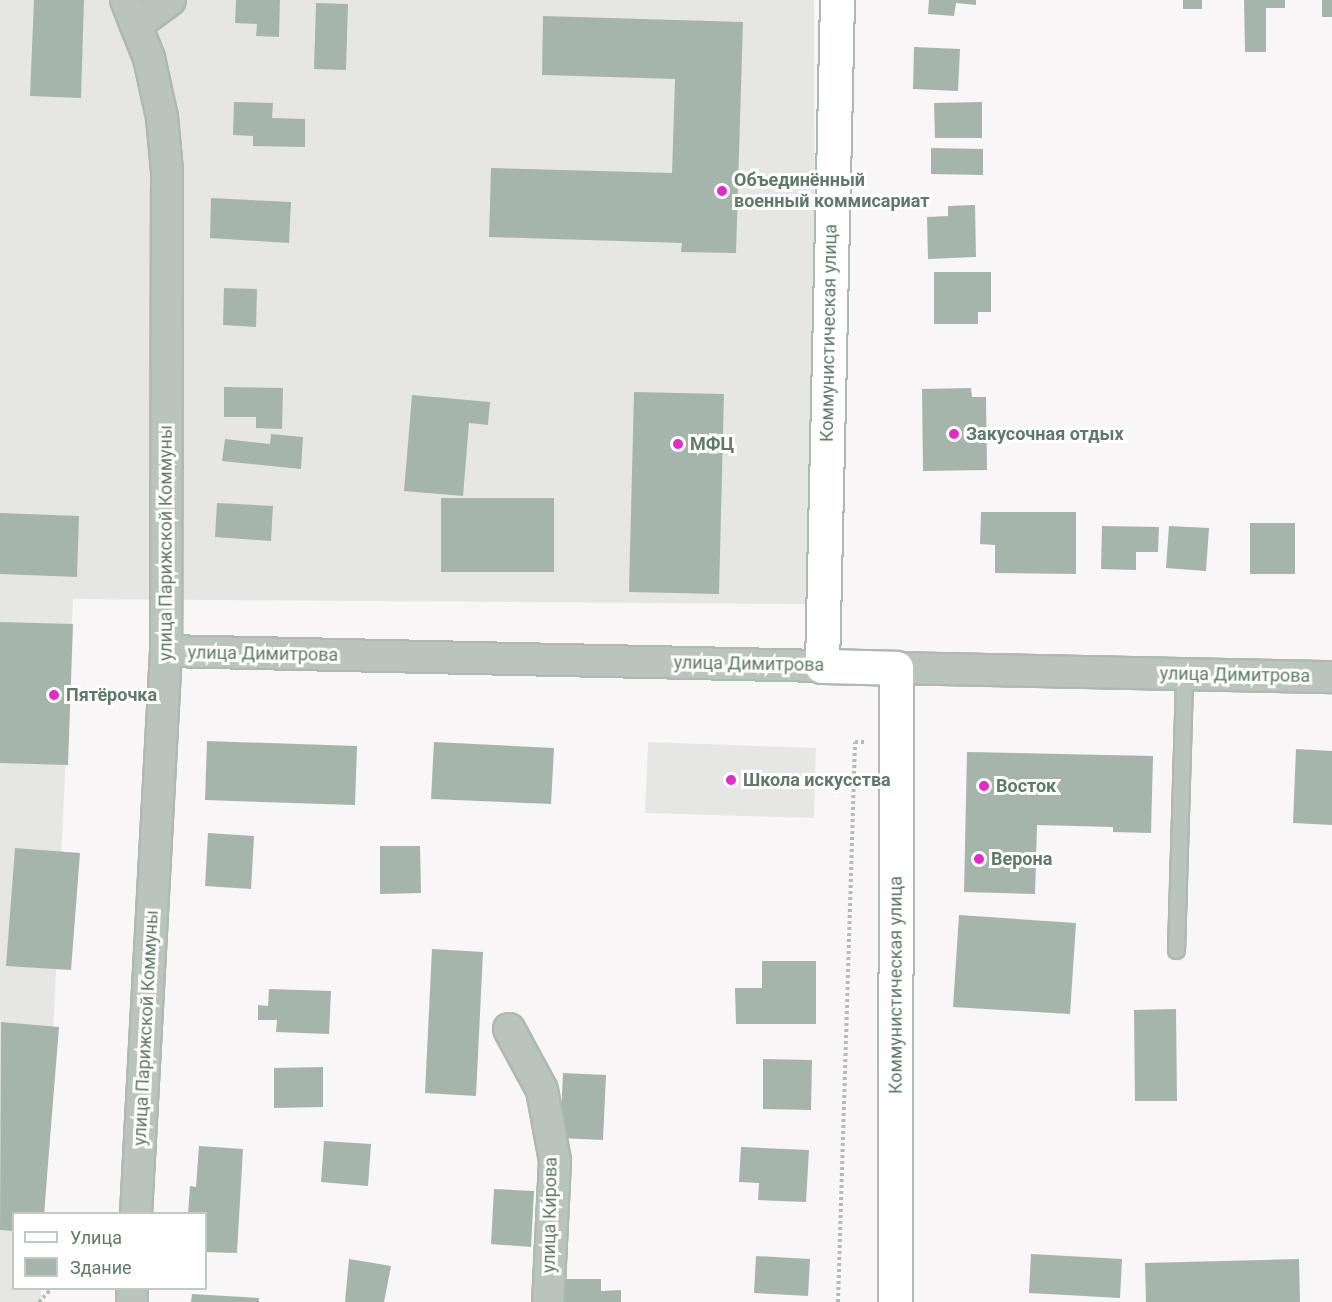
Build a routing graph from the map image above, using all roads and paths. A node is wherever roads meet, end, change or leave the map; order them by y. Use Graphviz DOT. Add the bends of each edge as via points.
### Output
graph roads {
  1 [pos="170,0"];
  2 [pos="837,0"];
  3 [pos="131,13"];
  4 [pos="166,651"];
  5 [pos="822,666"];
  6 [pos="896,668"];
  7 [pos="1184,674"];
  8 [pos="1332,677"];
  9 [pos="896,742"];
  10 [pos="1176,950"];
  11 [pos="509,1029"];
  12 [pos="136,1212"];
  13 [pos="50,1290"];
  14 [pos="39,1302"];
  15 [pos="548,1302"];
  16 [pos="838,1302"];
  17 [pos="895,1302"];
  1 -- 3 [label="street, улица Парижской Коммуны"];
  2 -- 5 [label="street, Коммунистическая улица"];
  3 -- 4 [label="street, улица Парижской Коммуны" via="149,58 160,107 167,171"];
  4 -- 5 [label="street, улица Димитрова"];
  4 -- 12 [label="street, улица Парижской Коммуны"];
  5 -- 6 [label="street, улица Димитрова"];
  6 -- 7 [label="street, улица Димитрова"];
  6 -- 9 [label="street, Коммунистическая улица"];
  7 -- 8 [label="street, улица Димитрова"];
  7 -- 10 [label="lane"];
  9 -- 16 [label="path" via="855,742"];
  9 -- 17 [label="street, Коммунистическая улица"];
  11 -- 15 [label="street, улица Кирова" via="542,1090 555,1161"];
  13 -- 14 [label="path"];
}
